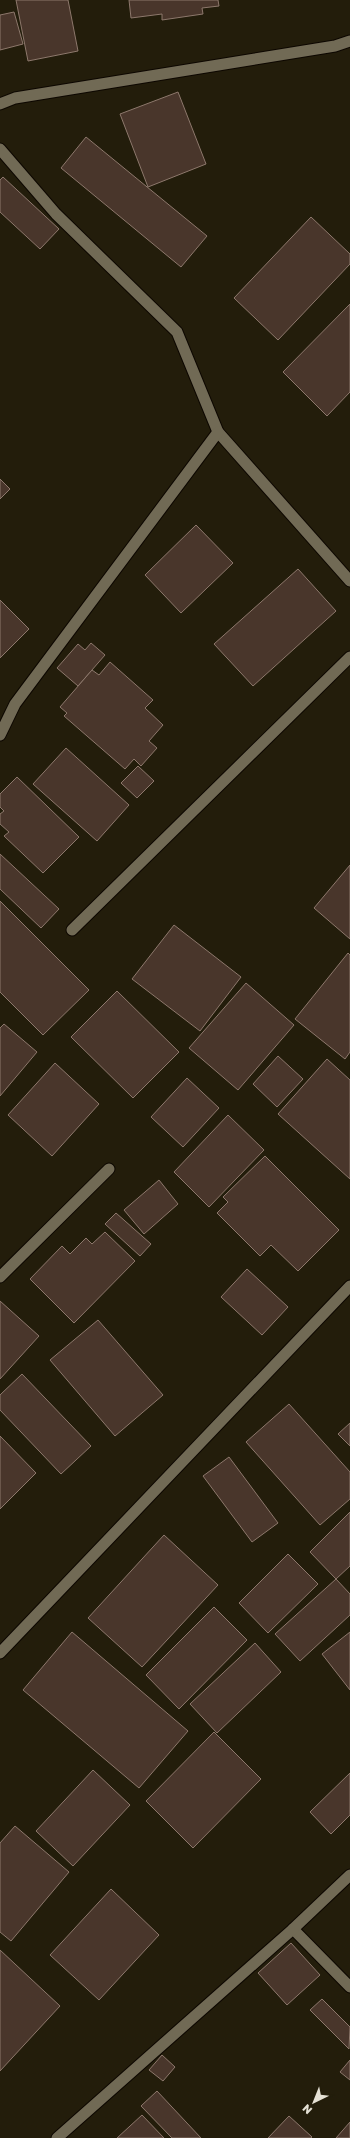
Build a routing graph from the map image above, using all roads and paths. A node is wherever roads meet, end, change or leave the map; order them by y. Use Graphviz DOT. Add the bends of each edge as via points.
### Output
graph roads {
  1 [pos="350,41"];
  2 [pos="0,104"];
  3 [pos="0,149"];
  4 [pos="218,432"];
  5 [pos="350,581"];
  6 [pos="350,657"];
  7 [pos="0,735"];
  8 [pos="72,930"];
  9 [pos="109,1168"];
  10 [pos="0,1277"];
  11 [pos="350,1286"];
  12 [pos="0,1653"];
  13 [pos="350,1875"];
  14 [pos="293,1929"];
  15 [pos="350,1987"];
  16 [pos="57,2138"];
  1 -- 2 [label="street" via="335,46 15,98"];
  3 -- 4 [label="street" via="56,214 176,332"];
  4 -- 5 [label="street"];
  4 -- 7 [label="street" via="15,704"];
  6 -- 8 [label="street"];
  9 -- 10 [label="street"];
  11 -- 12 [label="street"];
  13 -- 14 [label="street"];
  14 -- 15 [label="street"];
  14 -- 16 [label="street"];
}
